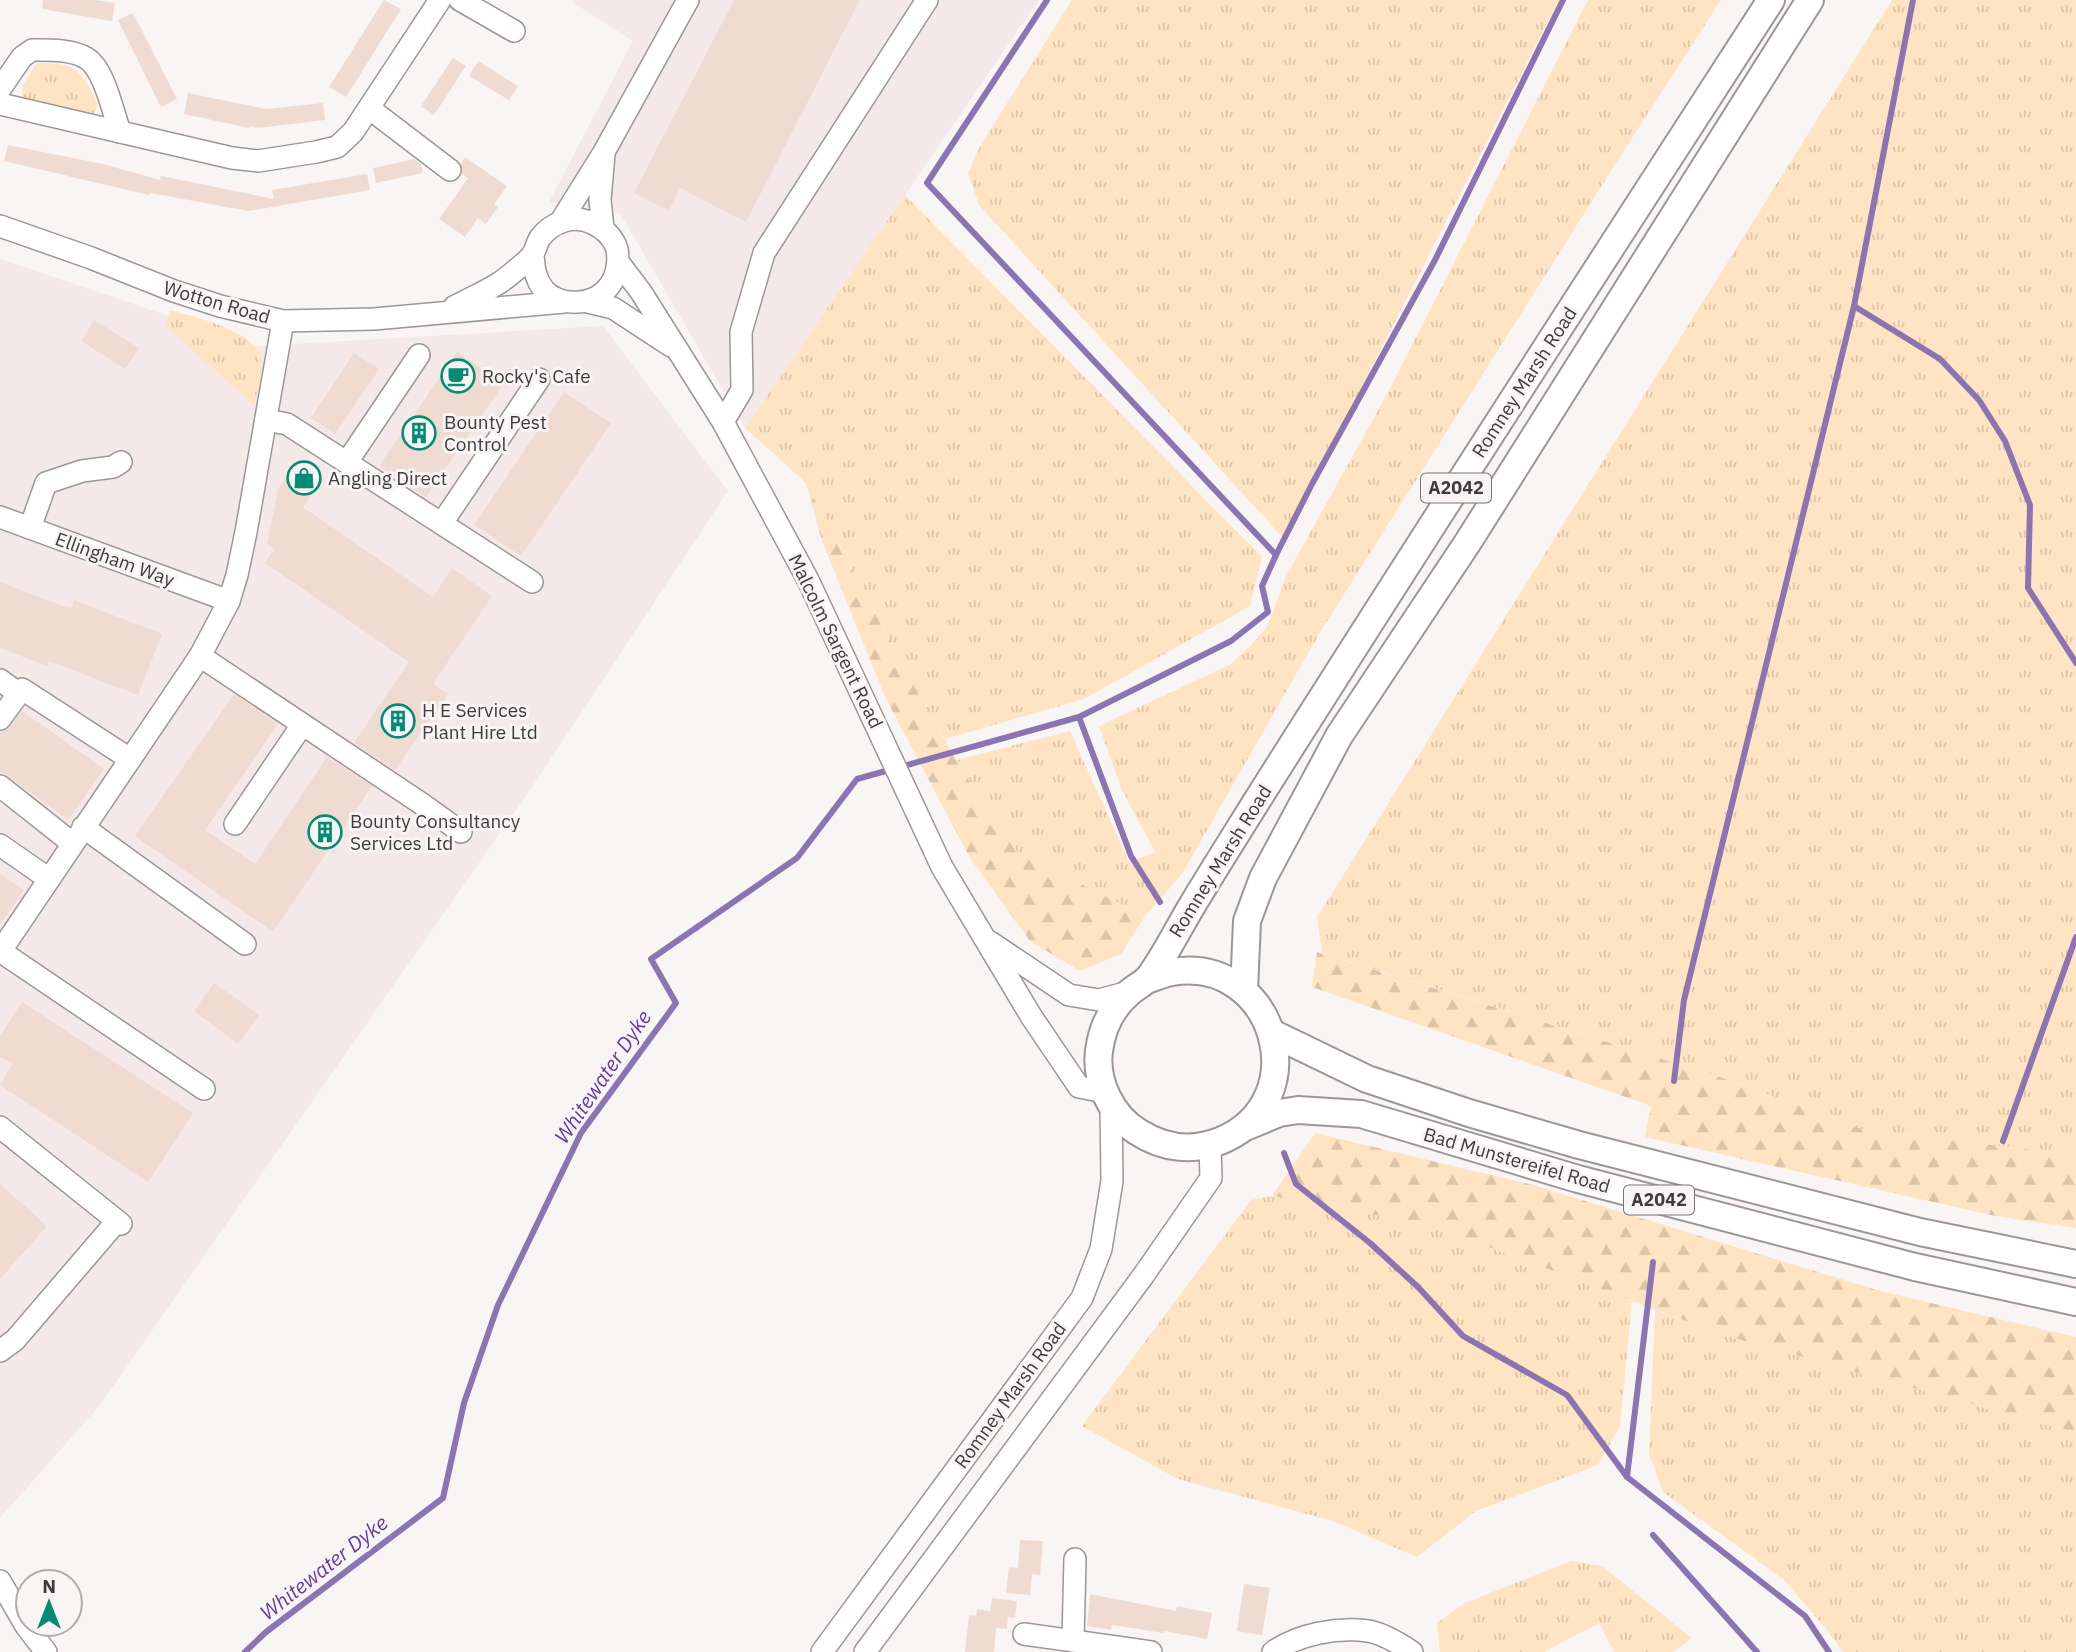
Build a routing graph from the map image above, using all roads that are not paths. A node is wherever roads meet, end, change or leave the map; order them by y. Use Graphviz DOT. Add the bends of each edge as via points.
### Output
graph roads {
  1 [pos="440,0"];
  2 [pos="460,0"];
  3 [pos="688,0"];
  4 [pos="928,0"];
  5 [pos="1771,0"];
  6 [pos="1810,0"];
  7 [pos="514,32"];
  8 [pos="0,89"];
  9 [pos="0,104"];
  10 [pos="370,109"];
  11 [pos="120,132"];
  12 [pos="604,152"];
  13 [pos="450,170"];
  14 [pos="561,221"];
  15 [pos="0,226"];
  16 [pos="603,228"];
  17 [pos="533,254"];
  18 [pos="618,263"];
  19 [pos="564,302"];
  20 [pos="588,302"];
  21 [pos="445,312"];
  22 [pos="283,321"];
  23 [pos="676,350"];
  24 [pos="419,355"];
  25 [pos="539,379"];
  26 [pos="266,420"];
  27 [pos="723,422"];
  28 [pos="347,462"];
  29 [pos="121,463"];
  30 [pos="0,517"];
  31 [pos="442,523"];
  32 [pos="30,528"];
  33 [pos="533,582"];
  34 [pos="229,601"];
  35 [pos="200,656"];
  36 [pos="0,680"];
  37 [pos="19,694"];
  38 [pos="0,719"];
  39 [pos="303,725"];
  40 [pos="130,759"];
  41 [pos="0,786"];
  42 [pos="235,824"];
  43 [pos="461,832"];
  44 [pos="77,835"];
  45 [pos="0,845"];
  46 [pos="49,879"];
  47 [pos="985,939"];
  48 [pos="245,944"];
  49 [pos="0,951"];
  50 [pos="1138,986"];
  51 [pos="1244,991"];
  52 [pos="1272,1033"];
  53 [pos="204,1089"];
  54 [pos="1108,1098"];
  55 [pos="0,1127"];
  56 [pos="1245,1127"];
  57 [pos="1210,1145"];
  58 [pos="2076,1264"];
  59 [pos="2076,1302"];
  60 [pos="0,1351"];
  61 [pos="1075,1559"];
  62 [pos="0,1581"];
  63 [pos="14,1605"];
  64 [pos="1024,1634"];
  65 [pos="35,1638"];
  66 [pos="1073,1641"];
  67 [pos="46,1652"];
  68 [pos="822,1652"];
  69 [pos="865,1652"];
  70 [pos="1151,1652"];
  71 [pos="1273,1652"];
  72 [pos="1412,1652"];
  1 -- 10 [label="street"];
  2 -- 7 [label="street"];
  3 -- 12 [label="street, Wotton Road"];
  4 -- 27 [label="street" via="764,253 741,332 742,390"];
  5 -- 50 [label="main road, Romney Marsh Road / A2042"];
  6 -- 51 [label="main road, Romney Marsh Road / A2042" via="1475,530 1339,736 1259,889 1247,921"];
  8 -- 11 [label="street" via="32,50 78,54 89,59 101,76"];
  9 -- 11 [label="street"];
  10 -- 11 [label="street" via="337,147 258,162"];
  10 -- 13 [label="street"];
  12 -- 14 [label="street, Wotton Road"];
  12 -- 16 [label="street, Wotton Road"];
  14 -- 16 [label="street" via="585,219"];
  14 -- 17 [label="street, Wotton Road" via="538,240"];
  15 -- 22 [label="street, Wotton Road" via="174,292"];
  16 -- 18 [label="street, Wotton Road" via="616,246"];
  17 -- 19 [label="street" via="535,274 545,290"];
  17 -- 21 [label="street, Wotton Road" via="501,282"];
  18 -- 20 [label="street" via="611,284"];
  18 -- 23 [label="street, Malcolm Sargent Road"];
  19 -- 20 [label="street, Wotton Road"];
  19 -- 21 [label="street, Wotton Road"];
  20 -- 23 [label="street, Malcolm Sargent Road" via="613,308"];
  21 -- 22 [label="street, Wotton Road"];
  22 -- 26 [label="street"];
  23 -- 27 [label="street, Malcolm Sargent Road"];
  24 -- 28 [label="street"];
  25 -- 31 [label="street"];
  26 -- 28 [label="street" via="287,424"];
  26 -- 34 [label="street"];
  27 -- 47 [label="street, Malcolm Sargent Road" via="808,580 942,867"];
  28 -- 31 [label="street"];
  29 -- 32 [label="street" via="46,483"];
  30 -- 32 [label="street, Ellingham Way"];
  31 -- 33 [label="street"];
  32 -- 34 [label="street, Ellingham Way"];
  34 -- 35 [label="street"];
  35 -- 39 [label="street"];
  35 -- 40 [label="street"];
  36 -- 37 [label="street"];
  37 -- 38 [label="street"];
  37 -- 40 [label="street" via="22,688"];
  39 -- 42 [label="street"];
  39 -- 43 [label="street"];
  40 -- 44 [label="street"];
  41 -- 44 [label="street"];
  44 -- 46 [label="street"];
  44 -- 48 [label="street"];
  45 -- 46 [label="street"];
  46 -- 49 [label="street"];
  47 -- 50 [label="street, Malcolm Sargent Road" via="1069,995 1099,1000"];
  47 -- 54 [label="street, Malcolm Sargent Road" via="1079,1087"];
  49 -- 53 [label="street"];
  50 -- 51 [label="main road" via="1171,972 1197,971"];
  50 -- 54 [label="main road" via="1113,1011 1102,1033 1098,1057"];
  51 -- 52 [label="main road" via="1261,1010"];
  52 -- 56 [label="main road" via="1276,1058 1272,1084 1262,1107"];
  52 -- 58 [label="main road, Bad Munstereifel Road / A2042" via="1367,1079 1555,1138 1920,1232"];
  54 -- 57 [label="main road" via="1129,1126 1154,1142 1182,1148"];
  54 -- 68 [label="street, Romney Marsh Road" via="1112,1181 1101,1249 1082,1298"];
  55 -- 60 [label="street" via="119,1223"];
  56 -- 57 [label="main road"];
  56 -- 59 [label="main road, Bad Munstereifel Road / A2042" via="1298,1110 1362,1114 1578,1179 1915,1267"];
  57 -- 69 [label="street, Romney Marsh Road" via="1211,1178"];
  61 -- 66 [label="street"];
  62 -- 63 [label="street"];
  64 -- 66 [label="street"];
  65 -- 67 [label="street"];
  66 -- 70 [label="street"];
  71 -- 72 [label="street" via="1289,1641 1327,1631 1370,1631"];
}
